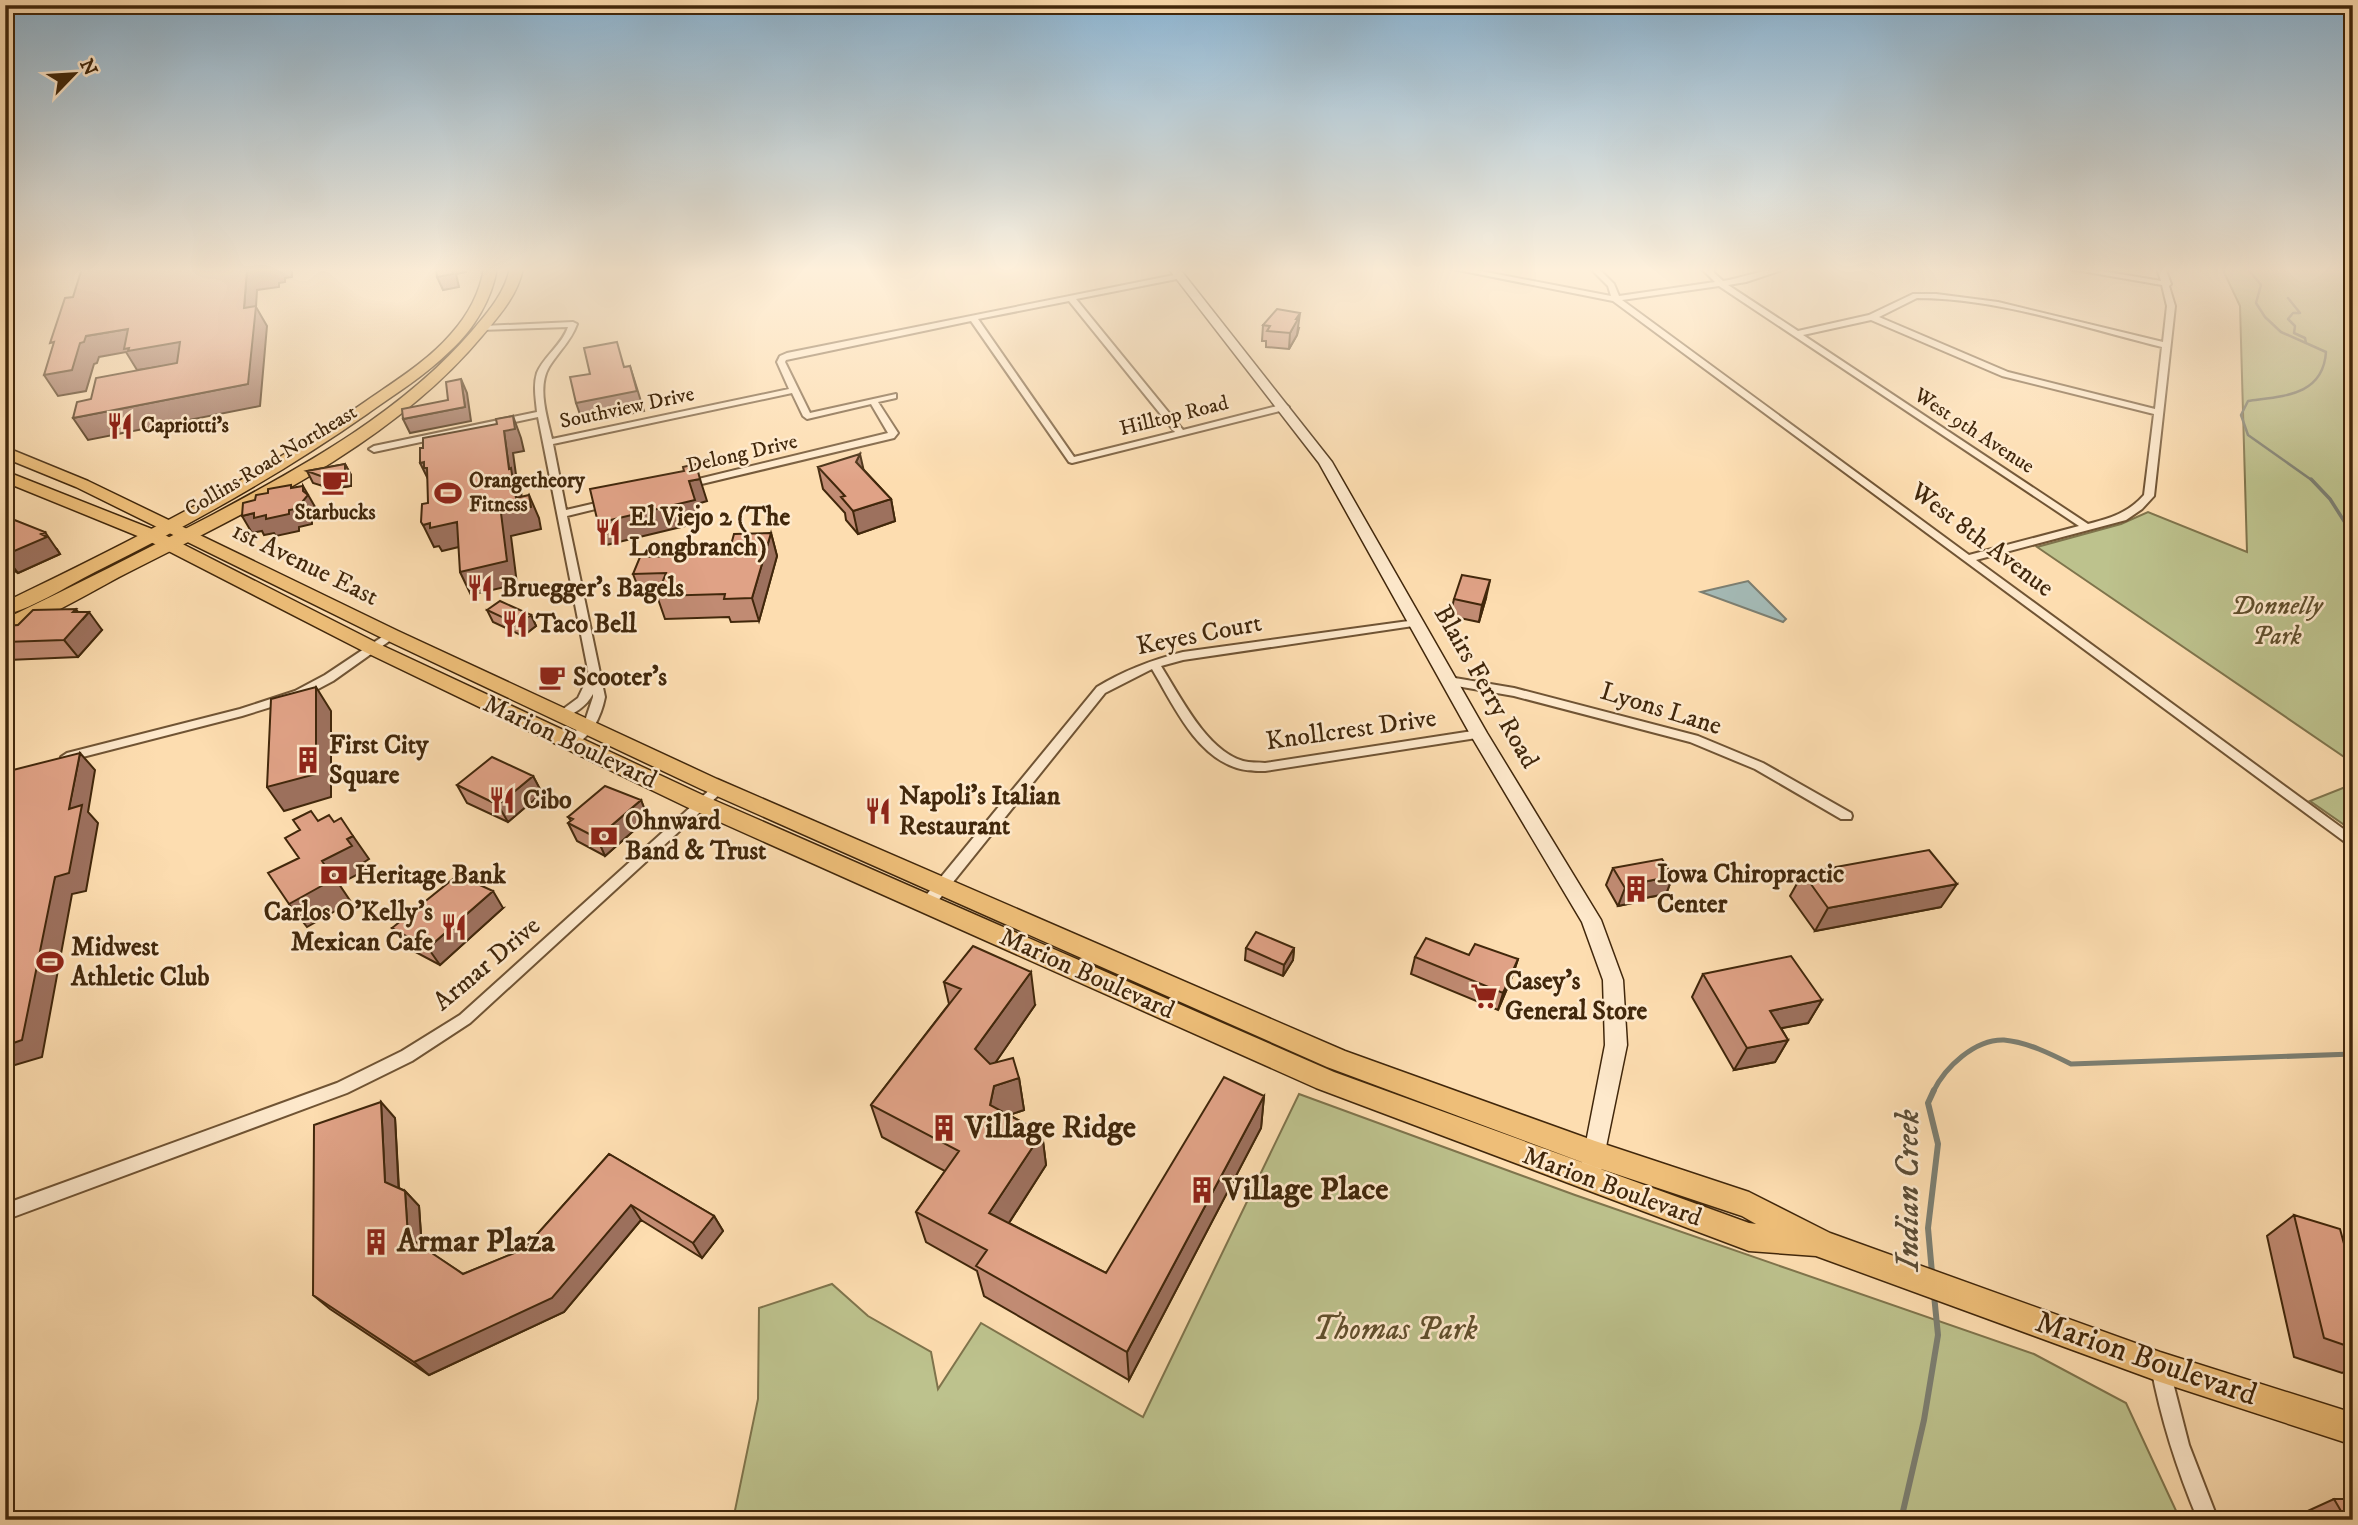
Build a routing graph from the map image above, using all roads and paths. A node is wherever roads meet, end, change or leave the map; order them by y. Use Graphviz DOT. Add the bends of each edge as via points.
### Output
graph roads {
  1 [pos="453,339"];
  2 [pos="474,339"];
  3 [pos="563,339"];
  4 [pos="567,339"];
  5 [pos="872,339"];
  6 [pos="988,339"];
  7 [pos="1105,339"];
  8 [pos="1230,339"];
  9 [pos="1670,339"];
  10 [pos="1804,339"];
  11 [pos="1924,339"];
  12 [pos="2140,339"];
  13 [pos="2165,339"];
  14 [pos="566,343"];
  15 [pos="2164,345"];
  16 [pos="795,390"];
  17 [pos="893,396"];
  18 [pos="874,402"];
  19 [pos="1285,407"];
  20 [pos="2159,413"];
  21 [pos="542,414"];
  22 [pos="1181,433"];
  23 [pos="548,442"];
  24 [pos="374,449"];
  25 [pos="5,452"];
  26 [pos="1072,460"];
  27 [pos="5,475"];
  28 [pos="668,489"];
  29 [pos="616,501"];
  30 [pos="562,514"];
  31 [pos="2088,528"];
  32 [pos="169,536"];
  33 [pos="1970,558"];
  34 [pos="5,610"];
  35 [pos="1416,623"];
  36 [pos="5,626"];
  37 [pos="391,635"];
  38 [pos="372,648"];
  39 [pos="1154,663"];
  40 [pos="594,674"];
  41 [pos="1449,681"];
  42 [pos="561,715"];
  43 [pos="1479,734"];
  44 [pos="580,735"];
  45 [pos="57,760"];
  46 [pos="710,796"];
  47 [pos="1846,816"];
  48 [pos="2353,843"];
  49 [pos="935,895"];
  50 [pos="1595,1154"];
  51 [pos="1588,1180"];
  52 [pos="5,1212"];
  53 [pos="1822,1244"];
  54 [pos="2160,1367"];
  55 [pos="2353,1429"];
  56 [pos="2208,1520"];
  1 -- 32 [label="main road, Collins Road Northeast" via="425,365 289,461"];
  2 -- 32 [label="main road, Collins Road Northeast" via="370,428 309,467"];
  3 -- 14 [label="street"];
  4 -- 14 [label="street"];
  5 -- 16 [label="street" via="783,358"];
  6 -- 26 [label="street"];
  7 -- 22 [label="street"];
  8 -- 19 [label="main road, Blairs Ferry Road"];
  9 -- 33 [label="street, West 8th Avenue"];
  10 -- 31 [label="street, West 9th Avenue"];
  11 -- 20 [label="street" via="2005,374"];
  12 -- 15 [label="street"];
  13 -- 15 [label="street"];
  14 -- 21 [label="street" via="542,371"];
  15 -- 20 [label="street"];
  16 -- 18 [label="street" via="807,416"];
  16 -- 23 [label="street, Southview Drive"];
  17 -- 18 [label="street"];
  18 -- 28 [label="street, Delong Drive" via="891,436"];
  19 -- 22 [label="street, Hilltop Road"];
  19 -- 35 [label="main road, Blairs Ferry Road" via="1325,461"];
  20 -- 31 [label="street" via="2149,496 2122,518"];
  21 -- 23 [label="street"];
  21 -- 24 [label="street"];
  22 -- 26 [label="street, Hilltop Road"];
  23 -- 30 [label="street"];
  25 -- 32 [label="main road, 1st Avenue East" via="82,484"];
  27 -- 32 [label="main road, 1st Avenue East"];
  29 -- 30 [label="street"];
  30 -- 40 [label="street"];
  31 -- 33 [label="street"];
  32 -- 34 [label="main road"];
  32 -- 36 [label="main road"];
  32 -- 37 [label="main road, 1st Avenue East"];
  32 -- 38 [label="main road, 1st Avenue East"];
  33 -- 48 [label="street, West 8th Avenue"];
  35 -- 39 [label="street, Keyes Court"];
  35 -- 41 [label="main road, Blairs Ferry Road"];
  37 -- 38 [label="street"];
  37 -- 42 [label="main road, Marion Boulevard"];
  38 -- 44 [label="main road, Marion Boulevard"];
  38 -- 45 [label="street" via="299,694"];
  39 -- 43 [label="street, Knollcrest Drive" via="1203,740 1239,765 1265,767"];
  39 -- 49 [label="street, Keyes Court" via="1101,690"];
  40 -- 42 [label="street" via="589,695"];
  40 -- 44 [label="street" via="597,709"];
  41 -- 43 [label="main road, Blairs Ferry Road"];
  41 -- 47 [label="street, Lyons Lane" via="1514,692 1694,739 1759,766"];
  42 -- 44 [label="main road, Marion Boulevard"];
  43 -- 50 [label="main road, Blairs Ferry Road" via="1591,920 1613,980 1616,1045"];
  44 -- 46 [label="main road, Marion Boulevard"];
  46 -- 49 [label="main road, Marion Boulevard"];
  46 -- 52 [label="street, Armar Drive" via="465,1019 407,1056 342,1088"];
  49 -- 50 [label="main road, Marion Boulevard" via="1336,1059"];
  49 -- 51 [label="main road, Marion Boulevard" via="1325,1080"];
  50 -- 51 [label="main road, Blairs Ferry Road"];
  50 -- 53 [label="main road, Marion Boulevard" via="1749,1205"];
  51 -- 53 [label="main road, Marion Boulevard" via="1749,1237"];
  53 -- 54 [label="main road, Marion Boulevard"];
  54 -- 55 [label="main road, Marion Boulevard"];
  54 -- 56 [label="street" via="2179,1452"];
}
